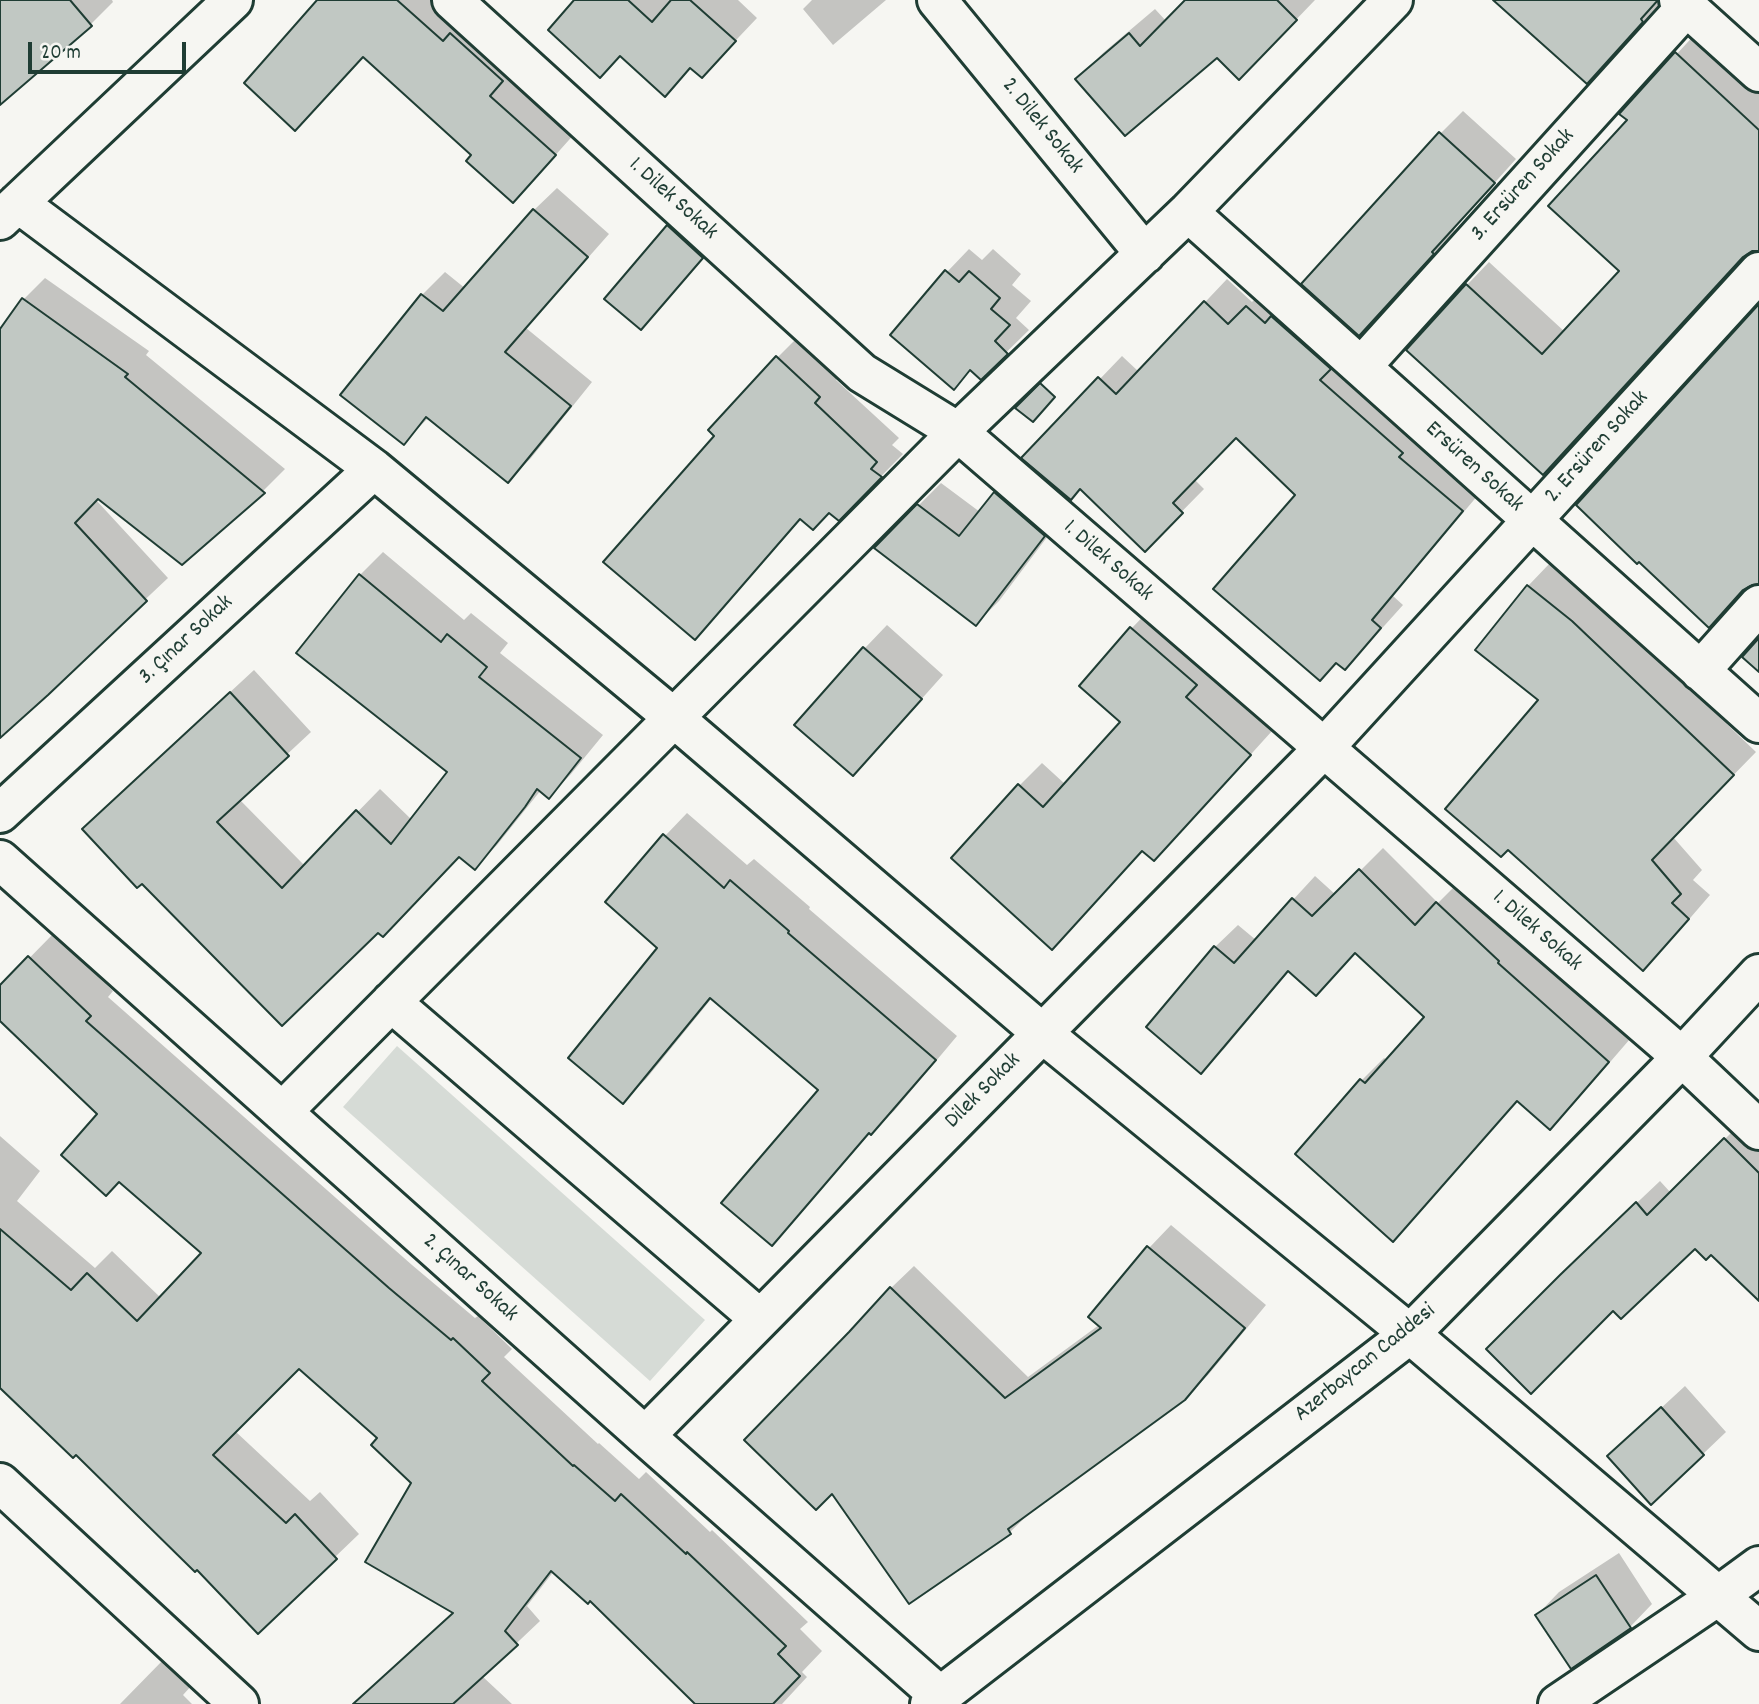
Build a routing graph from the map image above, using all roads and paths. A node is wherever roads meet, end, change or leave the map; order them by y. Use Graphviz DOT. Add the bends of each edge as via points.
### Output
graph roads {
  1 [pos="233,0"];
  2 [pos="452,0"];
  3 [pos="937,0"];
  4 [pos="1393,0"];
  5 [pos="1683,3"];
  6 [pos="1759,72"];
  7 [pos="9,212"];
  8 [pos="1188,212"];
  9 [pos="1145,254"];
  10 [pos="1759,272"];
  11 [pos="1361,367"];
  12 [pos="958,432"];
  13 [pos="374,469"];
  14 [pos="1532,520"];
  15 [pos="1759,606"];
  16 [pos="1700,671"];
  17 [pos="674,718"];
  18 [pos="1759,723"];
  19 [pos="1323,748"];
  20 [pos="0,813"];
  21 [pos="0,860"];
  22 [pos="1759,974"];
  23 [pos="391,1002"];
  24 [pos="1042,1033"];
  25 [pos="1682,1057"];
  26 [pos="282,1112"];
  27 [pos="1759,1130"];
  28 [pos="760,1319"];
  29 [pos="1410,1334"];
  30 [pos="645,1436"];
  31 [pos="0,1483"];
  32 [pos="1759,1566"];
  33 [pos="1718,1596"];
  34 [pos="1759,1631"];
  35 [pos="935,1700"];
  36 [pos="239,1704"];
  37 [pos="1558,1704"];
  1 -- 7 [label="street"];
  2 -- 12 [label="street, 1. Dilek Sokak" via="862,373"];
  3 -- 9 [label="street, 2. Dilek Sokak"];
  4 -- 8 [label="street"];
  5 -- 6 [label="street"];
  5 -- 11 [label="street, 3. Ersüren Sokak"];
  7 -- 13 [label="street"];
  8 -- 9 [label="street"];
  8 -- 11 [label="street, Ersüren Sokak"];
  9 -- 12 [label="street"];
  10 -- 14 [label="street, 2. Ersüren Sokak"];
  11 -- 14 [label="street, Ersüren Sokak"];
  12 -- 17 [label="street"];
  12 -- 19 [label="street, 1. Dilek Sokak"];
  13 -- 17 [label="street"];
  13 -- 20 [label="street, 3. Çınar Sokak"];
  14 -- 16 [label="street, Ersüren Sokak"];
  14 -- 19 [label="street, 2. Ersüren Sokak"];
  15 -- 16 [label="street"];
  16 -- 18 [label="street, Ersüren Sokak"];
  17 -- 23 [label="street"];
  17 -- 24 [label="street"];
  19 -- 24 [label="street, Dilek Sokak"];
  19 -- 25 [label="street, 1. Dilek Sokak"];
  21 -- 26 [label="street, 2. Çınar Sokak"];
  22 -- 25 [label="street, Azerbaycan Caddesi"];
  23 -- 26 [label="street"];
  23 -- 28 [label="street"];
  24 -- 28 [label="street, Dilek Sokak"];
  24 -- 29 [label="street"];
  25 -- 27 [label="street, 1. Dilek Sokak"];
  25 -- 29 [label="street, Azerbaycan Caddesi"];
  26 -- 30 [label="street, 2. Çınar Sokak"];
  28 -- 30 [label="street, Dilek Sokak"];
  29 -- 33 [label="street"];
  29 -- 35 [label="street, Azerbaycan Caddesi"];
  30 -- 35 [label="street, 2. Çınar Sokak"];
  31 -- 36 [label="street"];
  32 -- 33 [label="street"];
  33 -- 34 [label="street"];
  33 -- 37 [label="street"];
}
